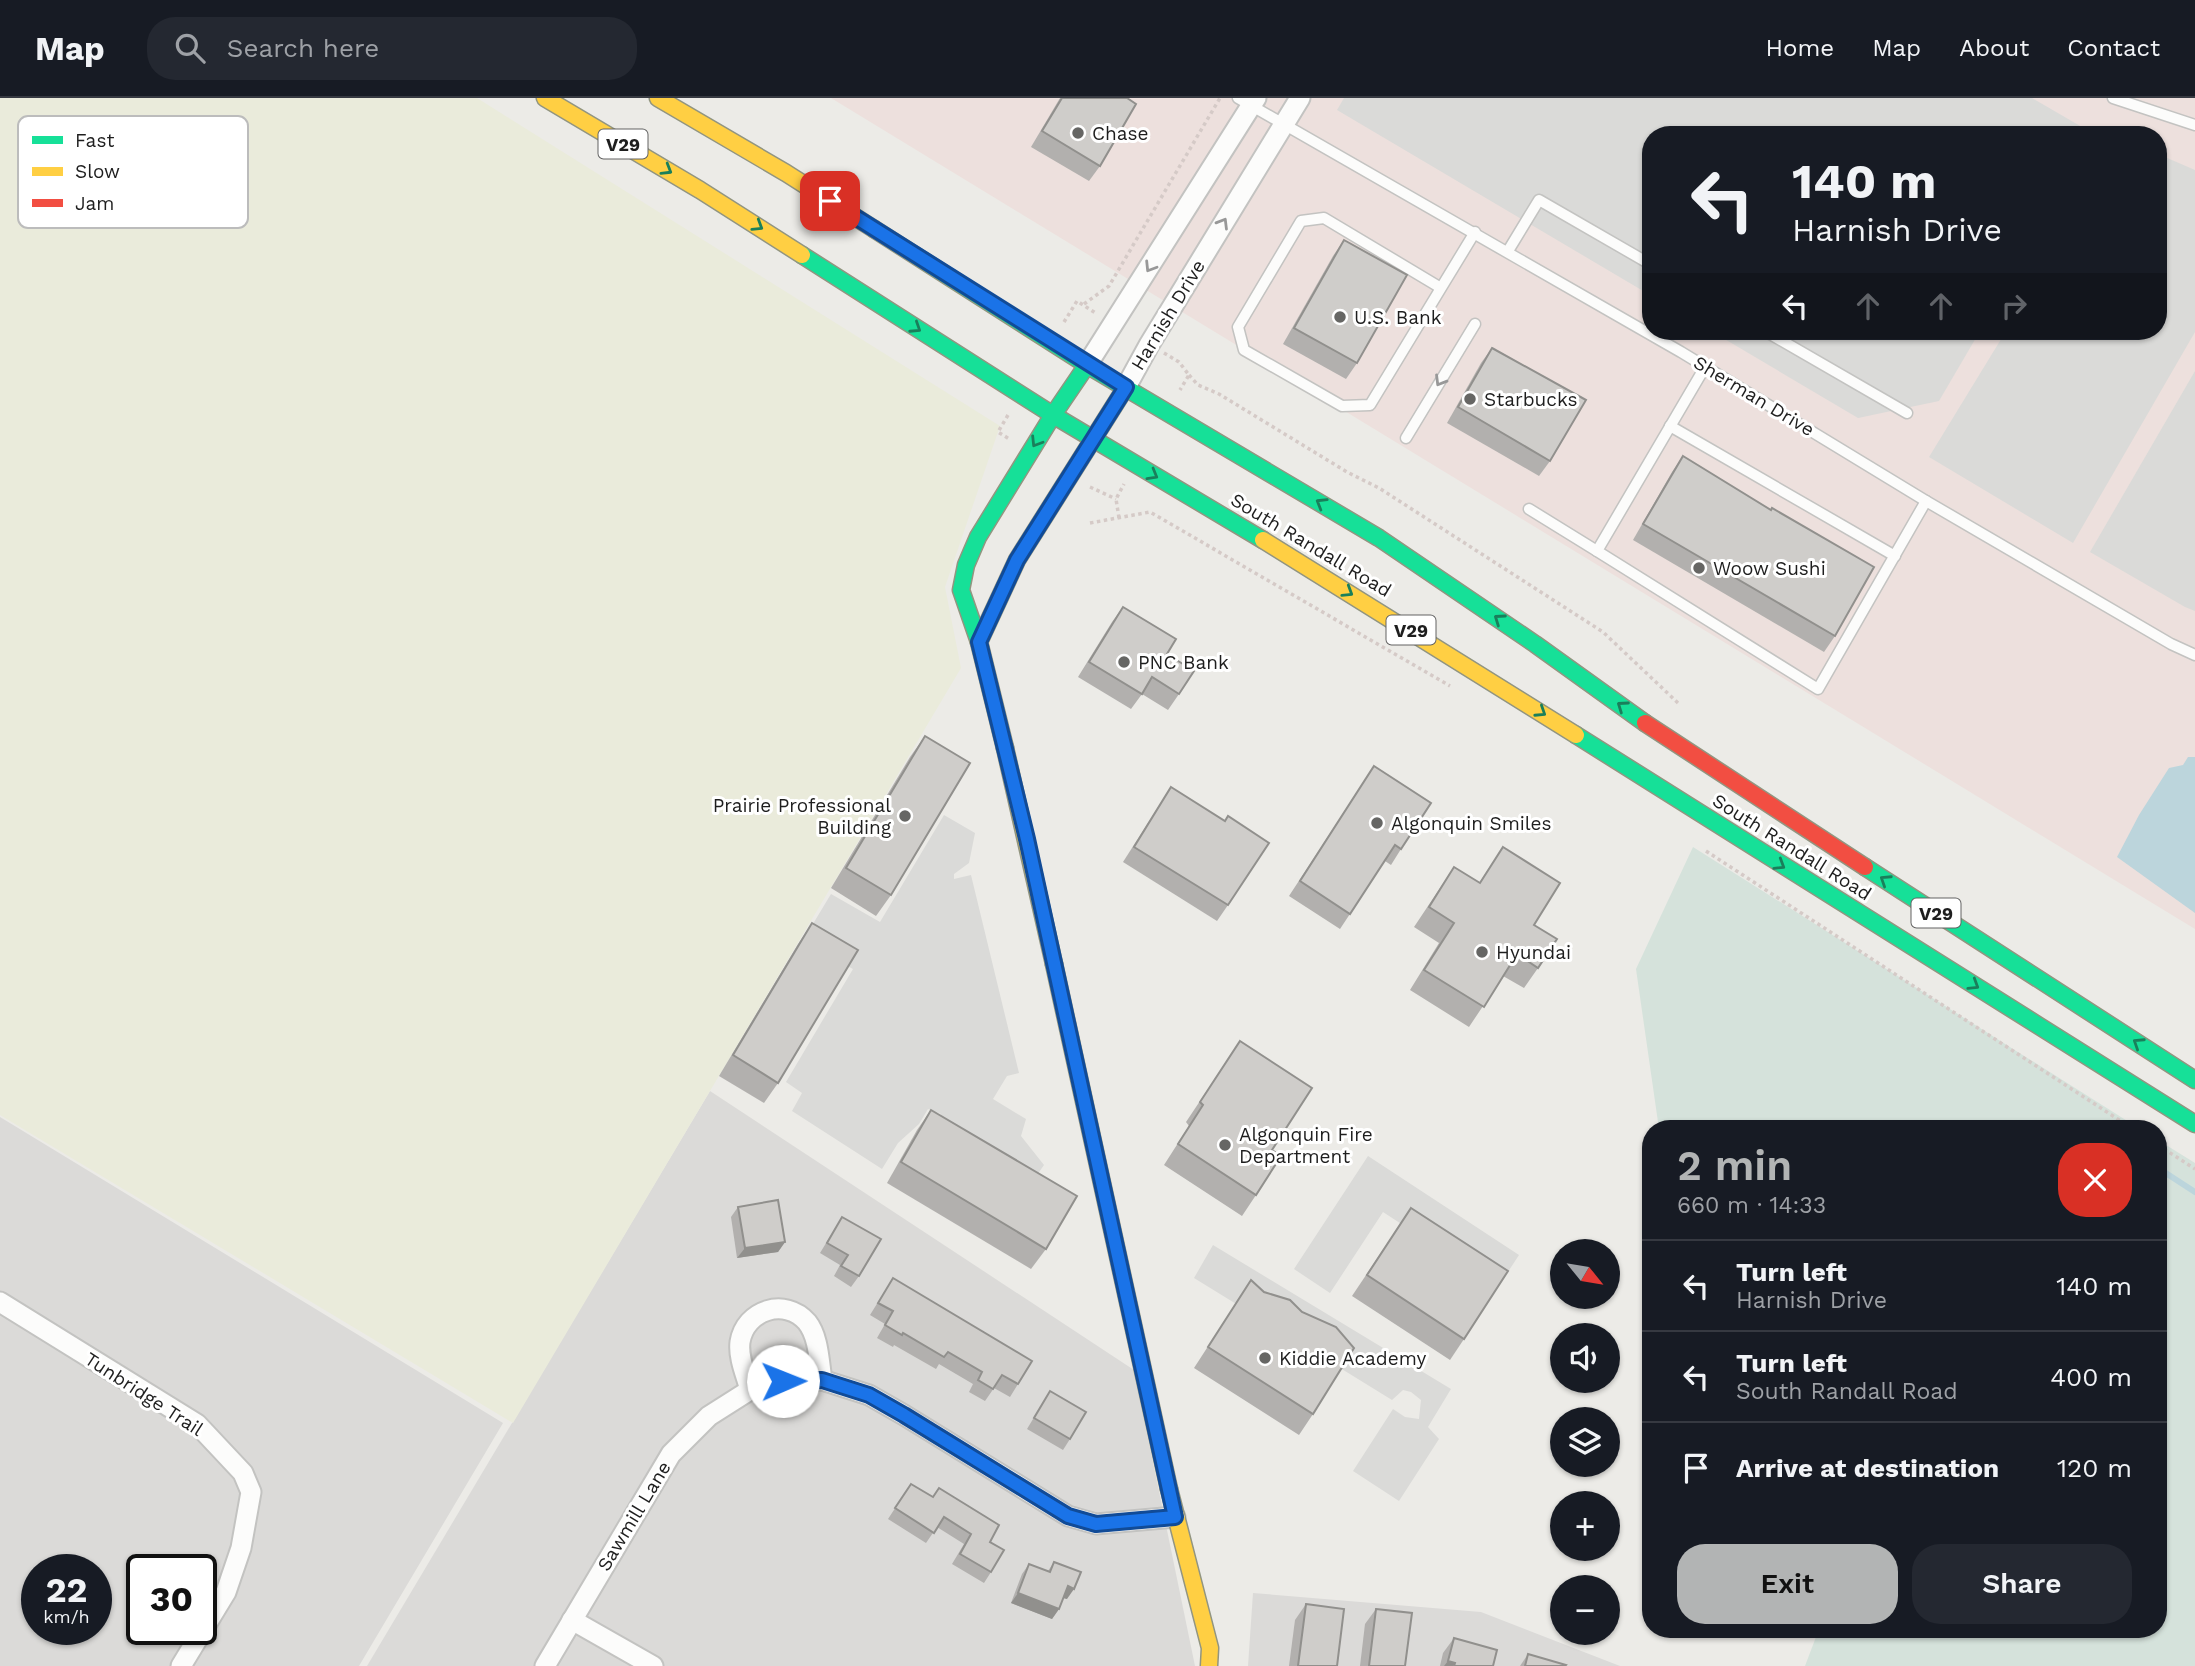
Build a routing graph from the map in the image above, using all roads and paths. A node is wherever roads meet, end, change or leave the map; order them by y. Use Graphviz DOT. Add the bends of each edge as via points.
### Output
graph roads {
  1 [pos="545,98"];
  2 [pos="658,98"];
  3 [pos="1220,98"];
  4 [pos="1300,98"];
  5 [pos="2113,98"];
  6 [pos="1249,101"];
  7 [pos="1284,124"];
  8 [pos="2195,125"];
  9 [pos="1475,232"];
  10 [pos="1508,251"];
  11 [pos="1642,259"];
  12 [pos="1441,288"];
  13 [pos="1084,304"];
  14 [pos="1475,324"];
  15 [pos="1642,330"];
  16 [pos="1659,340"];
  17 [pos="1781,340"];
  18 [pos="1087,365"];
  19 [pos="1705,367"];
  20 [pos="1189,375"];
  21 [pos="1126,387"];
  22 [pos="1907,412"];
  23 [pos="1053,415"];
  24 [pos="1670,426"];
  25 [pos="1406,438"];
  26 [pos="1094,441"];
  27 [pos="1115,499"];
  28 [pos="1926,501"];
  29 [pos="1529,509"];
  30 [pos="1119,518"];
  31 [pos="1090,523"];
  32 [pos="1597,551"];
  33 [pos="1895,556"];
  34 [pos="979,642"];
  35 [pos="2195,655"];
  36 [pos="1459,692"];
  37 [pos="1678,703"];
  38 [pos="1703,849"];
  39 [pos="2195,1080"];
  40 [pos="2119,1120"];
  41 [pos="2195,1124"];
  42 [pos="2167,1151"];
  43 [pos="2195,1169"];
  44 [pos="0,1302"];
  45 [pos="822,1380"];
  46 [pos="750,1390"];
  47 [pos="1175,1517"];
  48 [pos="572,1620"];
  49 [pos="181,1666"];
  50 [pos="545,1666"];
  51 [pos="653,1666"];
  52 [pos="1209,1666"];
  1 -- 23 [label="main road, South Randall Road / V29, one-way" via="700,190"];
  2 -- 18 [label="main road, South Randall Road / V29" via="786,173"];
  3 -- 13 [label="path" via="1109,286"];
  4 -- 7 [label="street, Harnish Drive"];
  5 -- 8 [label="lane"];
  6 -- 7 [label="lane, Sherman Drive"];
  6 -- 18 [label="street, Harnish Drive, one-way"];
  7 -- 9 [label="lane, Sherman Drive"];
  21 -- 7 [label="street, Harnish Drive, one-way"];
  9 -- 10 [label="lane, Sherman Drive"];
  9 -- 12 [label="lane"];
  10 -- 11 [label="lane" via="1539,200"];
  10 -- 15 [label="lane, Sherman Drive"];
  12 -- 12 [label="lane" via="1324,218 1301,220 1238,327 1244,350 1342,406 1370,405"];
  14 -- 25 [label="lane, one-way"];
  16 -- 19 [label="lane, Sherman Drive"];
  17 -- 22 [label="lane"];
  18 -- 21 [label="main road, South Randall Road / V29"];
  18 -- 23 [label="main road, Harnish Drive"];
  19 -- 24 [label="lane"];
  19 -- 28 [label="lane, Sherman Drive"];
  20 -- 37 [label="path" via="1198,385 1379,488 1594,626"];
  21 -- 26 [label="main road, Harnish Drive"];
  39 -- 21 [label="main road, South Randall Road / V29, one-way" via="1678,746 1379,538"];
  23 -- 26 [label="main road, South Randall Road / V29"];
  23 -- 34 [label="main road, Harnish Drive, one-way" via="978,537 967,565 961,590"];
  24 -- 32 [label="lane"];
  24 -- 33 [label="lane"];
  26 -- 34 [label="main road, Harnish Drive" via="1017,560"];
  26 -- 41 [label="main road, South Randall Road / V29, one-way" via="1469,666"];
  27 -- 30 [label="path"];
  28 -- 33 [label="lane"];
  28 -- 35 [label="lane, Sherman Drive"];
  29 -- 32 [label="lane"];
  30 -- 31 [label="path"];
  30 -- 36 [label="path" via="1150,512"];
  32 -- 33 [label="lane" via="1818,689"];
  34 -- 47 [label="main road, Harnish Drive" via="1027,839"];
  38 -- 40 [label="path"];
  42 -- 43 [label="path"];
  44 -- 49 [label="street, Tunbridge Trail" via="197,1424 243,1474 251,1492 241,1548 226,1592"];
  45 -- 46 [label="street, Sawmill Lane" via="783,1381"];
  45 -- 46 [label="street" via="808,1323 798,1314 772,1309 749,1321 742,1332 739,1345"];
  45 -- 47 [label="street, Sawmill Lane" via="869,1395 1068,1516 1096,1524"];
  46 -- 48 [label="street, Sawmill Lane" via="709,1416 670,1454"];
  47 -- 52 [label="main road, Harnish Drive" via="1210,1648"];
  48 -- 50 [label="street, Sawmill Lane"];
  48 -- 51 [label="street"];
}
